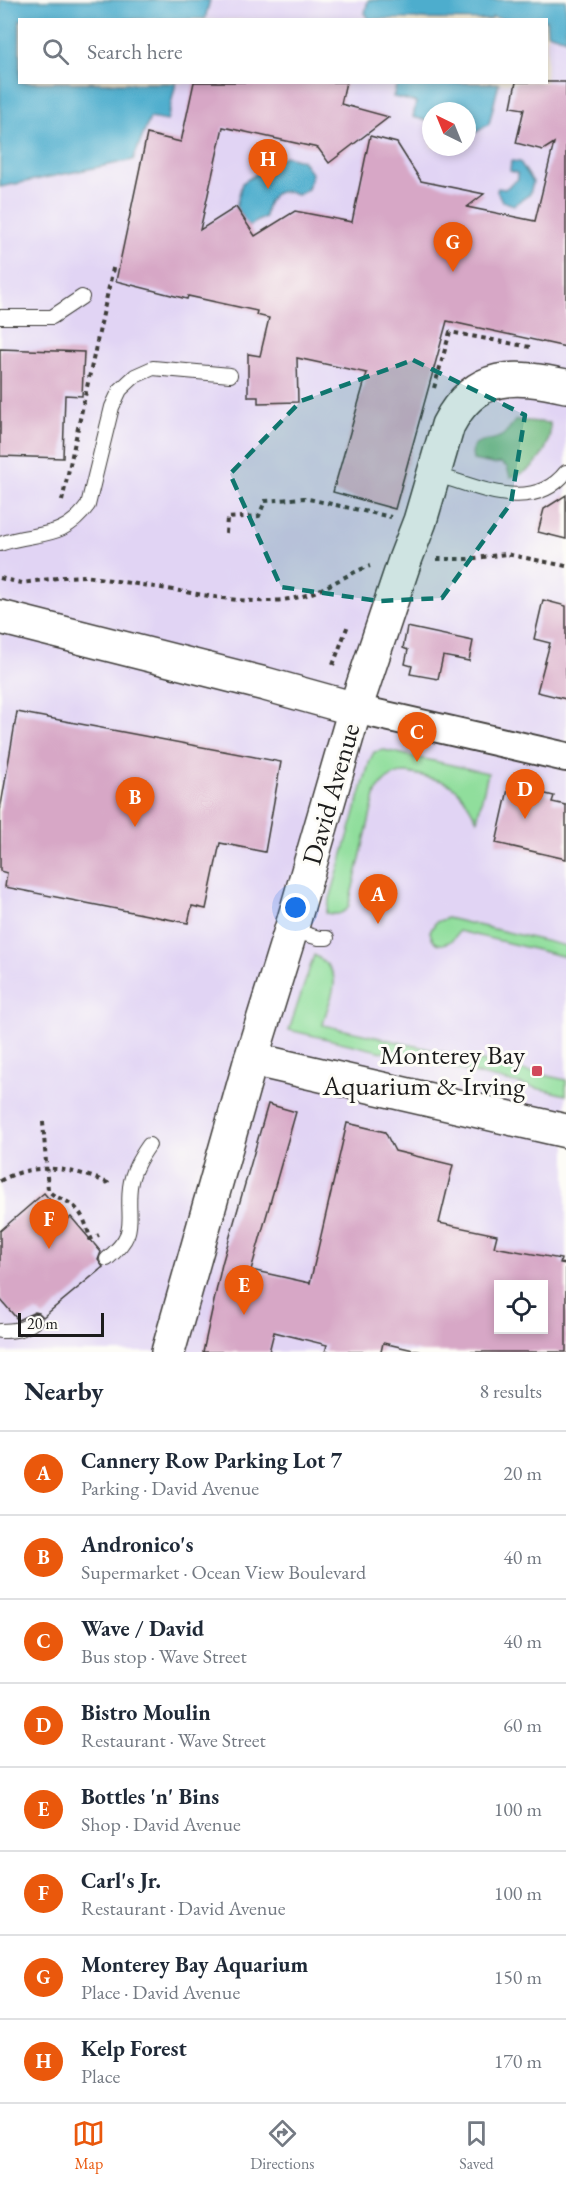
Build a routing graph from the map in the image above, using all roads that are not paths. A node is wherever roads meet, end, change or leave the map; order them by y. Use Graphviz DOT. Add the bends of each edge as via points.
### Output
graph roads {
  1 [pos="82,297"];
  2 [pos="0,317"];
  3 [pos="230,375"];
  4 [pos="558,384"];
  5 [pos="566,472"];
  6 [pos="434,474"];
  7 [pos="0,544"];
  8 [pos="0,617"];
  9 [pos="355,710"];
  10 [pos="566,757"];
  11 [pos="291,930"];
  12 [pos="327,938"];
  13 [pos="251,1059"];
  14 [pos="566,1131"];
  15 [pos="149,1145"];
  16 [pos="107,1260"];
  17 [pos="35,1321"];
  18 [pos="0,1331"];
  19 [pos="168,1352"];
  1 -- 2 [label="lane" via="52,317"];
  3 -- 7 [label="lane" via="153,368 135,376 120,390 112,407 88,505 79,518 55,531"];
  4 -- 6 [label="main road, David Avenue" via="528,378 506,379 475,392 455,411 448,424"];
  5 -- 6 [label="lane" via="546,488 512,496"];
  6 -- 9 [label="main road, David Avenue"];
  8 -- 9 [label="main road"];
  9 -- 10 [label="street"];
  9 -- 11 [label="main road, David Avenue"];
  11 -- 12 [label="lane"];
  11 -- 13 [label="main road, David Avenue"];
  13 -- 14 [label="main road"];
  13 -- 19 [label="main road, David Avenue"];
  15 -- 16 [label="lane" via="132,1177 128,1235"];
  17 -- 18 [label="lane" via="27,1327"];
}
